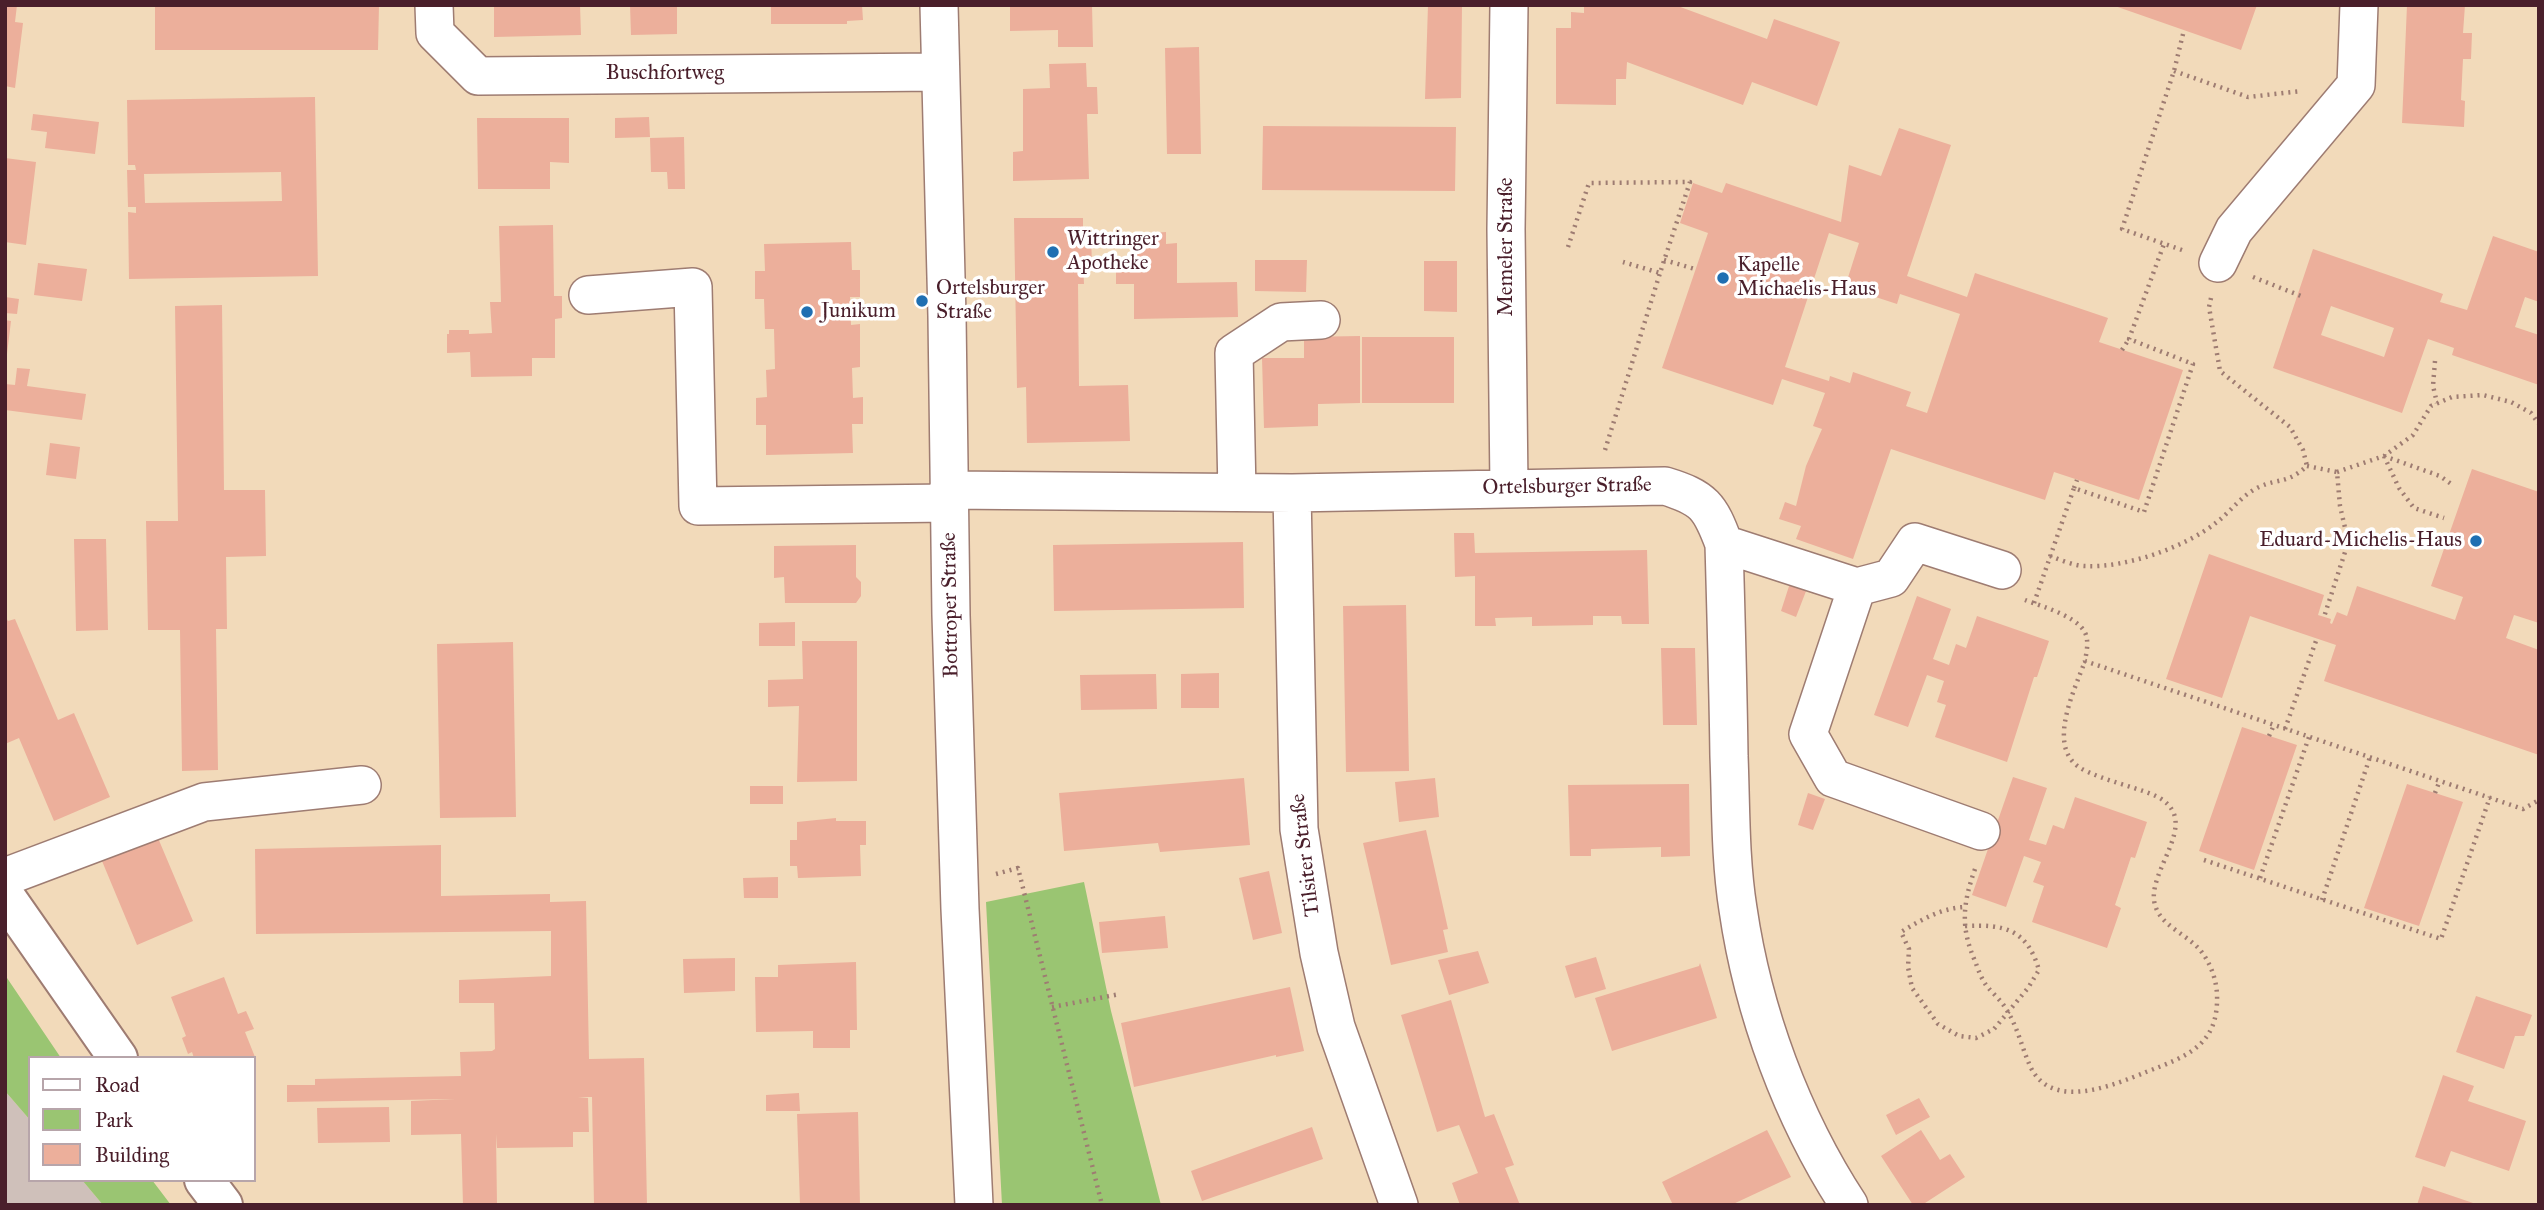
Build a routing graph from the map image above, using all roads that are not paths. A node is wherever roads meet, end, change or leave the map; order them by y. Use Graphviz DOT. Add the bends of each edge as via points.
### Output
graph roads {
  1 [pos="435,5"];
  2 [pos="939,5"];
  3 [pos="1509,5"];
  4 [pos="2359,5"];
  5 [pos="940,72"];
  6 [pos="2218,263"];
  7 [pos="588,295"];
  8 [pos="1321,320"];
  9 [pos="1509,488"];
  10 [pos="1237,492"];
  11 [pos="1292,492"];
  12 [pos="949,497"];
  13 [pos="1724,544"];
  14 [pos="2002,570"];
  15 [pos="1857,587"];
  16 [pos="362,785"];
  17 [pos="1981,831"];
  18 [pos="5,877"];
  19 [pos="5,896"];
  20 [pos="117,1056"];
  21 [pos="206,1182"];
  22 [pos="223,1205"];
  23 [pos="974,1205"];
  24 [pos="1399,1205"];
  25 [pos="1849,1205"];
  1 -- 5 [label="street, Buschfortweg" via="435,33 478,76"];
  2 -- 5 [label="street, Bottroper Straße"];
  3 -- 9 [label="street, Memeler Straße"];
  4 -- 6 [label="street" via="2356,85 2234,230"];
  5 -- 12 [label="street, Bottroper Straße"];
  7 -- 12 [label="street, Ortelsburger Straße" via="693,287 698,506"];
  8 -- 10 [label="street" via="1281,322 1234,353"];
  9 -- 11 [label="street, Ortelsburger Straße"];
  9 -- 13 [label="street, Ortelsburger Straße" via="1665,486 1692,495 1714,516"];
  10 -- 11 [label="street, Ortelsburger Straße"];
  10 -- 12 [label="street, Ortelsburger Straße"];
  11 -- 24 [label="street, Tilsiter Straße" via="1299,829 1336,1027"];
  12 -- 23 [label="street, Bottroper Straße" via="959,885"];
  13 -- 15 [label="street"];
  13 -- 25 [label="street, Ortelsburger Straße" via="1731,840 1738,908 1775,1053 1809,1134"];
  14 -- 15 [label="street" via="1915,542 1891,578"];
  15 -- 17 [label="street" via="1808,734 1833,778"];
  16 -- 18 [label="street" via="204,802"];
  19 -- 20 [label="main road"];
  21 -- 22 [label="main road"];
}
